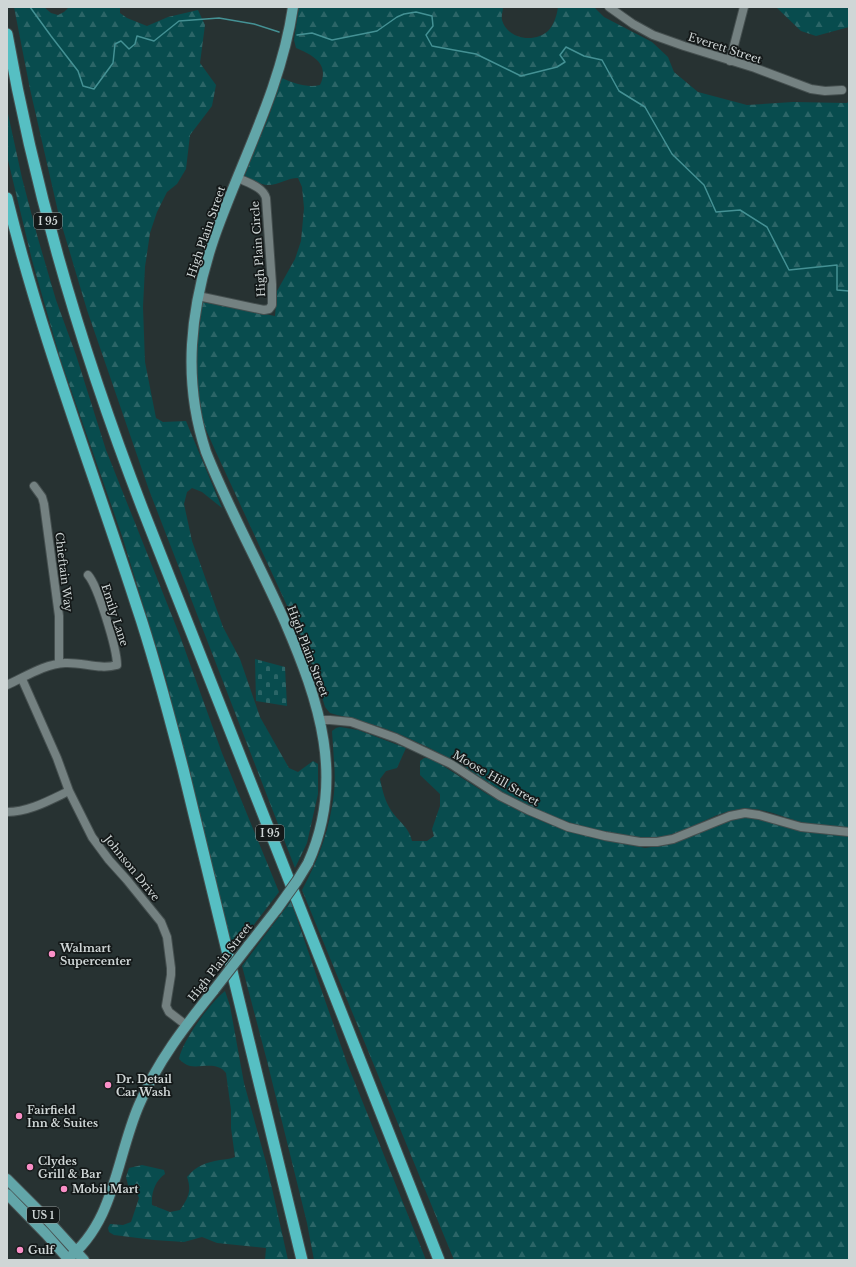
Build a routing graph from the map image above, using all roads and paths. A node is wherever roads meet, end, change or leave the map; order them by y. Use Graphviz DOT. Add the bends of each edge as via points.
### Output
graph roads {
  1 [pos="293,7"];
  2 [pos="609,7"];
  3 [pos="744,7"];
  4 [pos="7,34"];
  5 [pos="730,61"];
  6 [pos="842,90"];
  7 [pos="238,178"];
  8 [pos="7,198"];
  9 [pos="198,296"];
  10 [pos="34,486"];
  11 [pos="88,575"];
  12 [pos="59,663"];
  13 [pos="22,679"];
  14 [pos="7,685"];
  15 [pos="320,720"];
  16 [pos="69,791"];
  17 [pos="7,812"];
  18 [pos="849,832"];
  19 [pos="186,1025"];
  20 [pos="7,1179"];
  21 [pos="7,1194"];
  22 [pos="76,1251"];
  23 [pos="68,1260"];
  24 [pos="84,1260"];
  25 [pos="302,1260"];
  26 [pos="439,1260"];
  1 -- 7 [label="main road, High Plain Street" via="275,82"];
  2 -- 5 [label="street, Everett Street" via="653,35"];
  3 -- 5 [label="street"];
  4 -- 26 [label="highway, I 95" via="28,140 52,238 76,322 104,405"];
  5 -- 6 [label="street, Everett Street" via="811,89"];
  7 -- 9 [label="main road, High Plain Street" via="214,238"];
  7 -- 9 [label="street, High Plain Circle" via="265,194 272,305 264,310"];
  8 -- 25 [label="highway" via="49,349 131,588 162,688"];
  9 -- 15 [label="main road, High Plain Street" via="191,380 200,432 211,463 300,656 314,694"];
  10 -- 12 [label="street, Chieftain Way" via="44,504 59,616"];
  11 -- 12 [label="street, Emily Lane" via="97,590 116,653 117,665 100,667"];
  12 -- 13 [label="street"];
  13 -- 14 [label="street"];
  13 -- 16 [label="street, Johnson Drive"];
  15 -- 18 [label="street, Moose Hill Street" via="351,722 396,738 451,764 500,796 528,810 568,827 605,836 657,842 673,839 744,813 801,826"];
  15 -- 19 [label="main road, High Plain Street, bridge" via="326,752 327,790 319,833 308,863 277,909"];
  16 -- 17 [label="street" via="31,808"];
  16 -- 19 [label="street, Johnson Drive" via="101,850 161,922 167,937 171,964 166,1006 169,1012"];
  19 -- 22 [label="main road, High Plain Street" via="162,1060 144,1093 131,1125 103,1214 94,1231"];
  20 -- 22 [label="main road, US 1"];
  21 -- 23 [label="main road, US 1"];
  22 -- 23 [label="main road, High Plain Street"];
  22 -- 24 [label="main road, US 1"];
}
